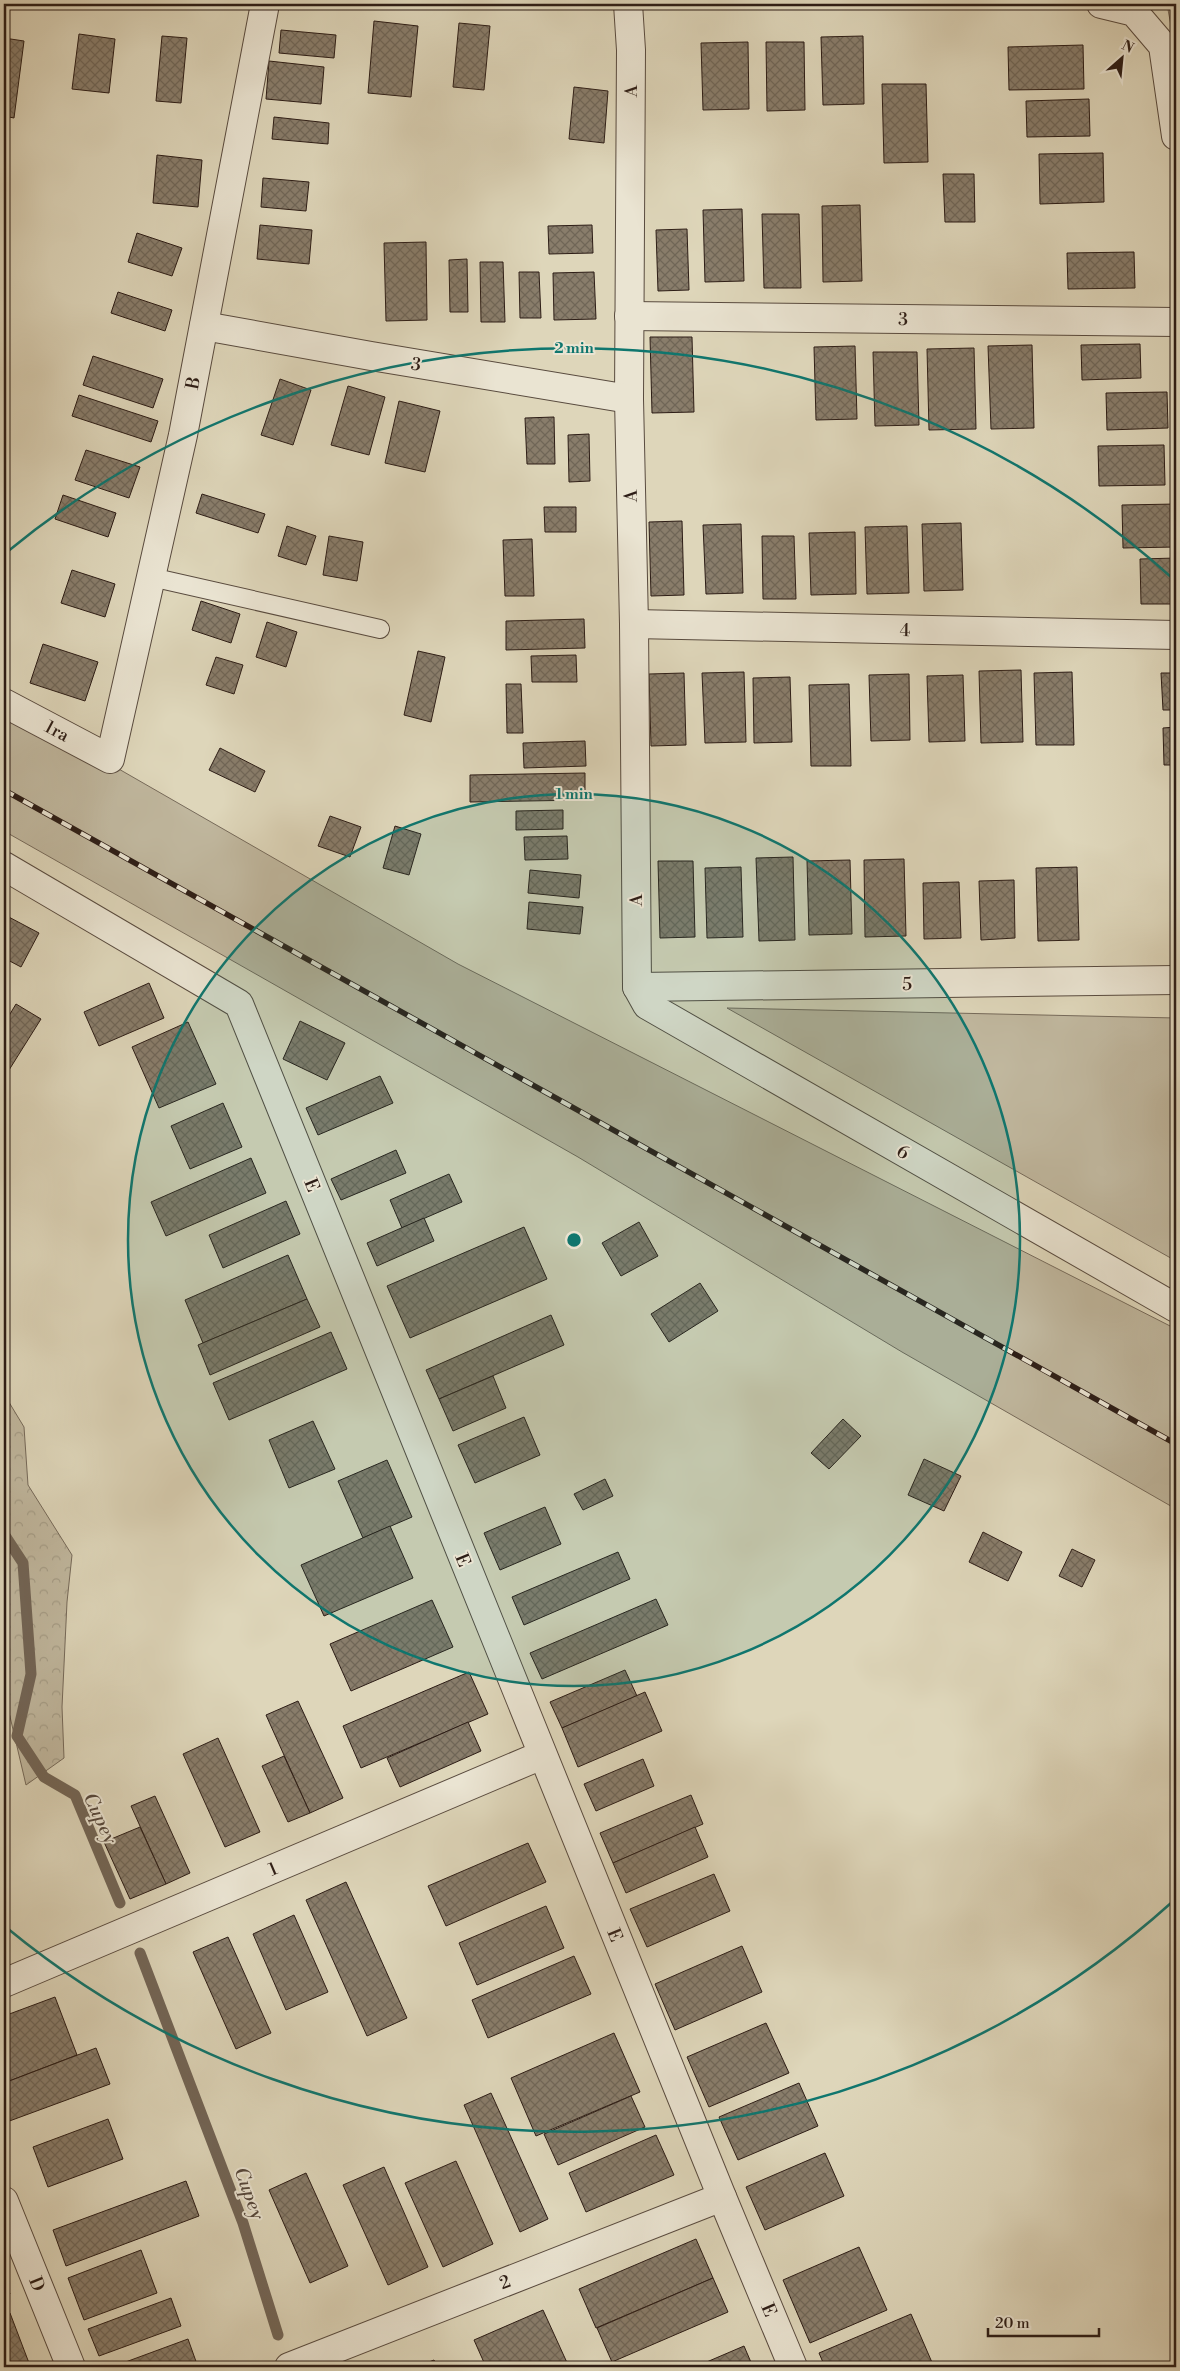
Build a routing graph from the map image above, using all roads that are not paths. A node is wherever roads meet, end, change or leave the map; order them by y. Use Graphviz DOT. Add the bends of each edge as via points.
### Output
graph roads {
  1 [pos="265,4"];
  2 [pos="628,4"];
  3 [pos="1101,4"];
  4 [pos="1176,136"];
  5 [pos="629,316"];
  6 [pos="1176,322"];
  7 [pos="204,326"];
  8 [pos="629,399"];
  9 [pos="151,576"];
  10 [pos="634,624"];
  11 [pos="380,629"];
  12 [pos="1176,635"];
  13 [pos="4,703"];
  14 [pos="110,759"];
  15 [pos="4,866"];
  16 [pos="1176,980"];
  17 [pos="637,987"];
  18 [pos="1176,1308"];
  19 [pos="542,1755"];
  20 [pos="4,1983"];
  21 [pos="722,2197"];
  22 [pos="4,2201"];
  23 [pos="71,2367"];
  24 [pos="289,2367"];
  25 [pos="793,2367"];
  1 -- 7 [label="street, B"];
  2 -- 5 [label="street, A" via="631,50"];
  3 -- 4 [label="street" via="1134,12 1163,46"];
  5 -- 6 [label="street, 3"];
  5 -- 8 [label="street, A"];
  7 -- 8 [label="street, 3"];
  7 -- 9 [label="street, B"];
  8 -- 10 [label="street, A"];
  9 -- 11 [label="lane"];
  9 -- 14 [label="street, B"];
  10 -- 12 [label="street, 4"];
  10 -- 17 [label="street, A"];
  13 -- 14 [label="street, 1ra"];
  15 -- 19 [label="street, E" via="238,1004"];
  16 -- 17 [label="street, 5"];
  17 -- 18 [label="street, 6" via="646,1005"];
  19 -- 20 [label="street, 1"];
  19 -- 21 [label="street, E"];
  21 -- 24 [label="street, 2"];
  21 -- 25 [label="street, E"];
  22 -- 23 [label="street, D"];
}
